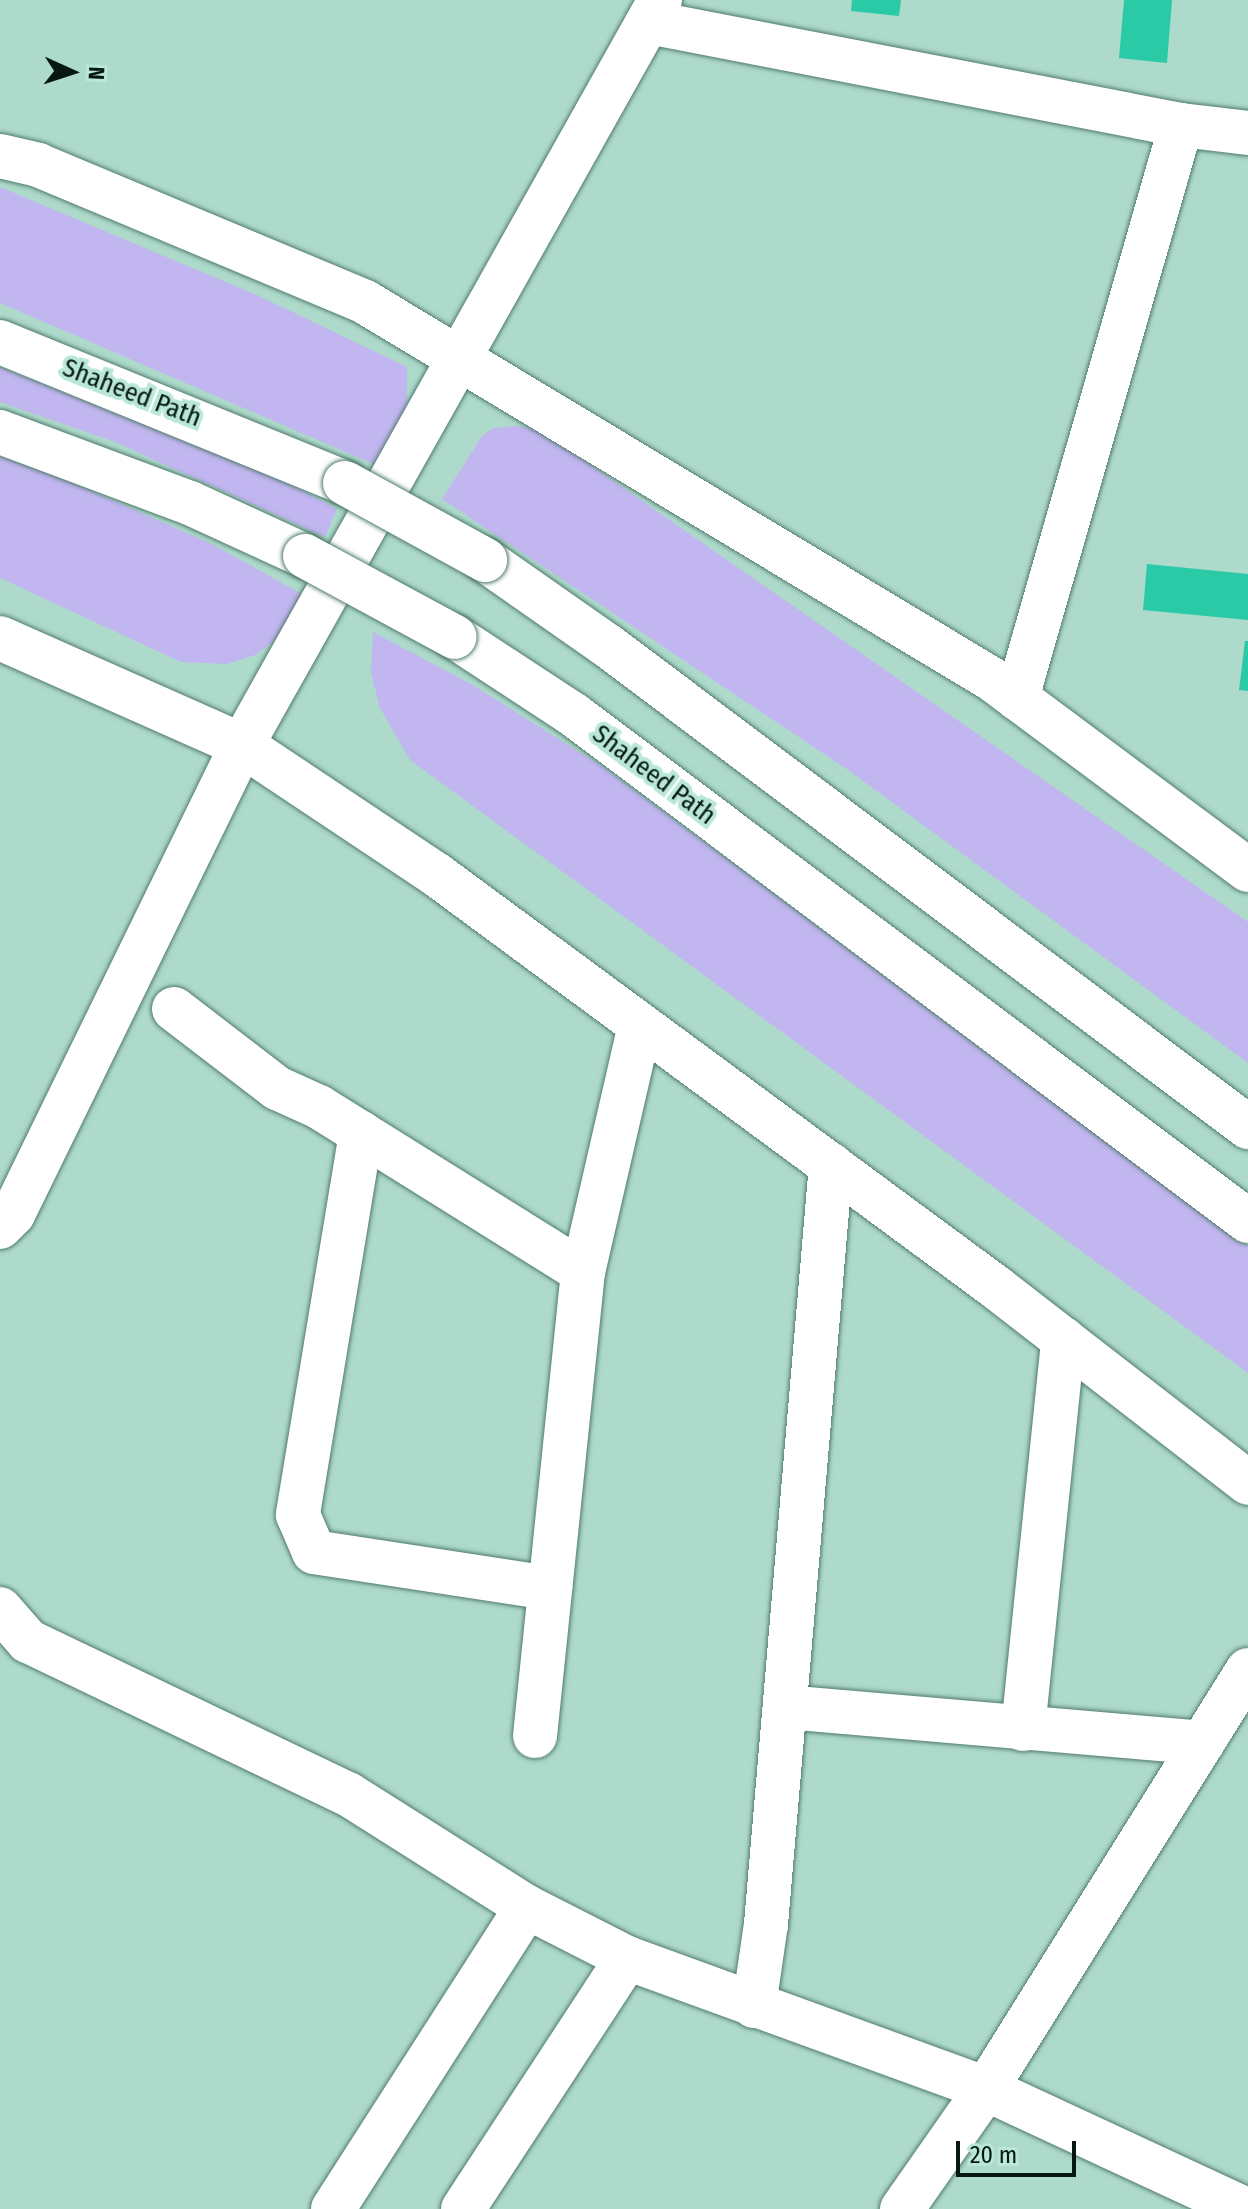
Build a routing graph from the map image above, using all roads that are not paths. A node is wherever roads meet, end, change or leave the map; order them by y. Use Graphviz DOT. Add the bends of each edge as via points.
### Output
graph roads {
  1 [pos="654,11"];
  2 [pos="1181,125"];
  3 [pos="1248,133"];
  4 [pos="0,156"];
  5 [pos="0,342"];
  6 [pos="459,358"];
  7 [pos="0,432"];
  8 [pos="0,638"];
  9 [pos="1017,698"];
  10 [pos="242,745"];
  11 [pos="1248,870"];
  12 [pos="174,1009"];
  13 [pos="640,1026"];
  14 [pos="1248,1127"];
  15 [pos="361,1133"];
  16 [pos="831,1165"];
  17 [pos="1248,1221"];
  18 [pos="0,1227"];
  19 [pos="583,1272"];
  20 [pos="1063,1339"];
  21 [pos="1248,1483"];
  22 [pos="550,1588"];
  23 [pos="0,1609"];
  24 [pos="1248,1670"];
  25 [pos="785,1707"];
  26 [pos="1023,1729"];
  27 [pos="535,1736"];
  28 [pos="1202,1743"];
  29 [pos="527,1907"];
  30 [pos="627,1958"];
  31 [pos="754,2006"];
  32 [pos="986,2089"];
  33 [pos="333,2209"];
  34 [pos="463,2209"];
  35 [pos="902,2209"];
  36 [pos="1244,2209"];
  1 -- 2 [label="main road"];
  1 -- 6 [label="main road"];
  2 -- 3 [label="main road"];
  2 -- 9 [label="main road"];
  4 -- 6 [label="main road" via="38,165 365,302"];
  5 -- 14 [label="main road, Shaheed Path, bridge" via="345,483 485,560 608,646"];
  6 -- 9 [label="main road"];
  6 -- 10 [label="main road"];
  7 -- 17 [label="main road, Shaheed Path, bridge" via="190,503 305,556 455,637 574,715"];
  8 -- 10 [label="main road"];
  9 -- 11 [label="main road"];
  10 -- 13 [label="main road" via="437,875"];
  10 -- 18 [label="main road" via="13,1214"];
  12 -- 15 [label="main road" via="277,1088"];
  13 -- 16 [label="main road"];
  13 -- 19 [label="main road"];
  15 -- 19 [label="main road"];
  15 -- 22 [label="main road" via="298,1515 314,1552"];
  16 -- 20 [label="main road"];
  16 -- 25 [label="main road"];
  19 -- 22 [label="main road"];
  20 -- 21 [label="main road"];
  20 -- 26 [label="main road"];
  22 -- 27 [label="main road"];
  23 -- 29 [label="main road" via="28,1641 348,1794"];
  24 -- 28 [label="main road"];
  25 -- 26 [label="main road"];
  25 -- 31 [label="main road"];
  26 -- 28 [label="main road"];
  28 -- 32 [label="main road"];
  29 -- 30 [label="main road"];
  29 -- 33 [label="main road"];
  30 -- 31 [label="main road"];
  30 -- 34 [label="main road"];
  31 -- 32 [label="main road"];
  32 -- 35 [label="main road"];
  32 -- 36 [label="main road"];
}
